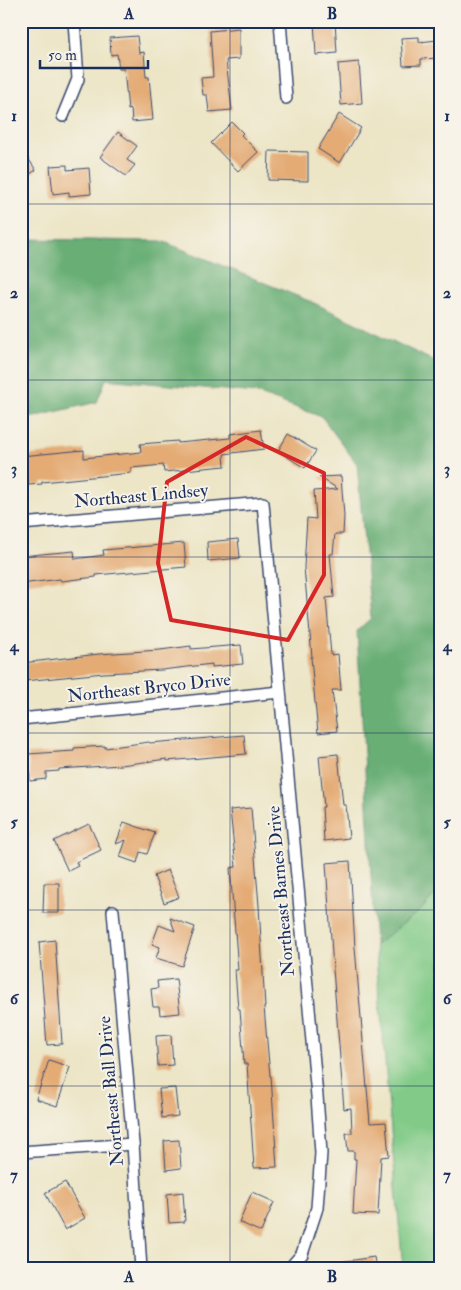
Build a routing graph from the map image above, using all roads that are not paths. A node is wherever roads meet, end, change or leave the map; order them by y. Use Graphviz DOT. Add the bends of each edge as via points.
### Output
graph roads {
  1 [pos="74,21"];
  2 [pos="280,21"];
  3 [pos="286,98"];
  4 [pos="64,116"];
  5 [pos="263,503"];
  6 [pos="21,524"];
  7 [pos="280,692"];
  8 [pos="21,719"];
  9 [pos="113,910"];
  10 [pos="133,1144"];
  11 [pos="21,1152"];
  12 [pos="141,1269"];
  13 [pos="289,1269"];
  1 -- 4 [label="street" via="78,79"];
  2 -- 3 [label="street"];
  5 -- 6 [label="street, Northeast Lindsey"];
  5 -- 7 [label="street, Northeast Barnes Drive"];
  7 -- 8 [label="street, Northeast Bryco Drive"];
  7 -- 13 [label="street, Northeast Barnes Drive" via="320,1153 317,1208 302,1254"];
  9 -- 10 [label="street, Northeast Ball Drive"];
  10 -- 11 [label="street"];
  10 -- 12 [label="street, Northeast Ball Drive"];
}
